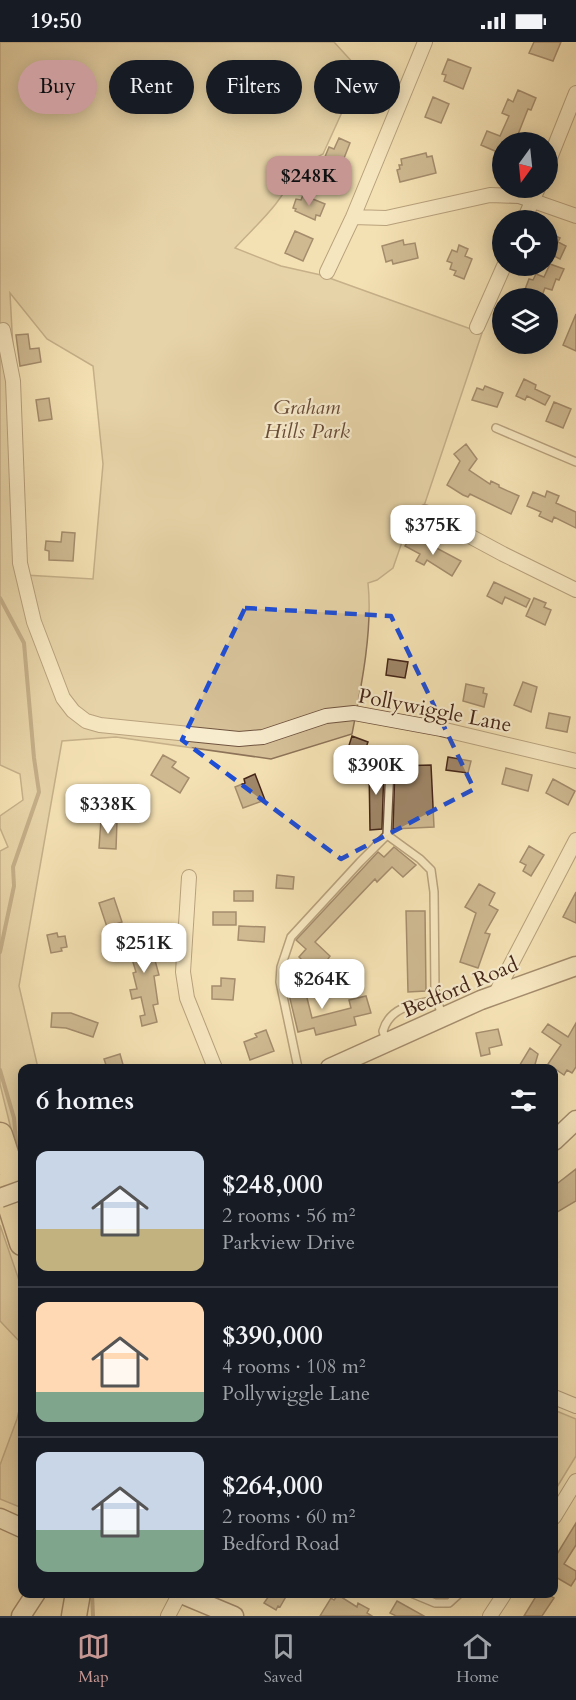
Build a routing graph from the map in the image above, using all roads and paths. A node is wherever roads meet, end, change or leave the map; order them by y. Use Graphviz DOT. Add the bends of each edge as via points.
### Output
graph roads {
  1 [pos="425,42"];
  2 [pos="576,93"];
  3 [pos="558,138"];
  4 [pos="492,195"];
  5 [pos="542,198"];
  6 [pos="576,216"];
  7 [pos="353,217"];
  8 [pos="327,272"];
  9 [pos="500,276"];
  10 [pos="477,327"];
  11 [pos="3,330"];
  12 [pos="496,428"];
  13 [pos="576,462"];
  14 [pos="425,512"];
  15 [pos="576,590"];
  16 [pos="576,761"];
  17 [pos="390,767"];
  18 [pos="387,835"];
  19 [pos="576,840"];
  20 [pos="189,877"];
  21 [pos="576,966"];
  22 [pos="495,995"];
  23 [pos="440,1008"];
  24 [pos="213,1064"];
  25 [pos="297,1064"];
  26 [pos="339,1064"];
  27 [pos="576,1120"];
  28 [pos="0,1135"];
  29 [pos="558,1137"];
  30 [pos="0,1176"];
  31 [pos="18,1191"];
  32 [pos="18,1191"];
  33 [pos="0,1198"];
  34 [pos="18,1231"];
  35 [pos="558,1399"];
  36 [pos="576,1406"];
  37 [pos="576,1481"];
  38 [pos="558,1510"];
  39 [pos="0,1518"];
  40 [pos="18,1526"];
  41 [pos="33,1598"];
  42 [pos="64,1598"];
  43 [pos="77,1598"];
  44 [pos="177,1598"];
  45 [pos="192,1598"];
  46 [pos="422,1598"];
  47 [pos="454,1598"];
  48 [pos="502,1598"];
  49 [pos="21,1616"];
  50 [pos="61,1616"];
  51 [pos="74,1616"];
  52 [pos="168,1616"];
  53 [pos="234,1616"];
  54 [pos="490,1616"];
  1 -- 7 [label="street"];
  2 -- 3 [label="street"];
  4 -- 7 [label="street" via="386,218"];
  5 -- 6 [label="street"];
  7 -- 8 [label="street"];
  9 -- 10 [label="street"];
  11 -- 16 [label="street, Pollywiggle Lane" via="13,381 20,563 34,622 63,698 86,721 239,739 263,737 326,716 354,713"];
  12 -- 13 [label="lane"];
  14 -- 15 [label="street"];
  17 -- 18 [label="lane"];
  18 -- 23 [label="lane" via="430,870"];
  18 -- 25 [label="lane" via="286,946 280,982"];
  19 -- 22 [label="street"];
  20 -- 24 [label="street" via="183,972 187,998"];
  21 -- 22 [label="main road, Bedford Road"];
  22 -- 23 [label="main road, Bedford Road"];
  23 -- 26 [label="main road, Bedford Road" via="386,1043"];
  27 -- 29 [label="main road"];
  28 -- 31 [label="highway"];
  30 -- 34 [label="highway"];
  32 -- 33 [label="main road, bridge"];
  35 -- 36 [label="street"];
  37 -- 38 [label="street"];
  39 -- 40 [label="main road"];
  41 -- 49 [label="main road"];
  42 -- 50 [label="highway"];
  43 -- 51 [label="highway"];
  44 -- 52 [label="street"];
  45 -- 53 [label="main road"];
  46 -- 47 [label="lane" via="435,1604 449,1603"];
  48 -- 54 [label="street"];
}
